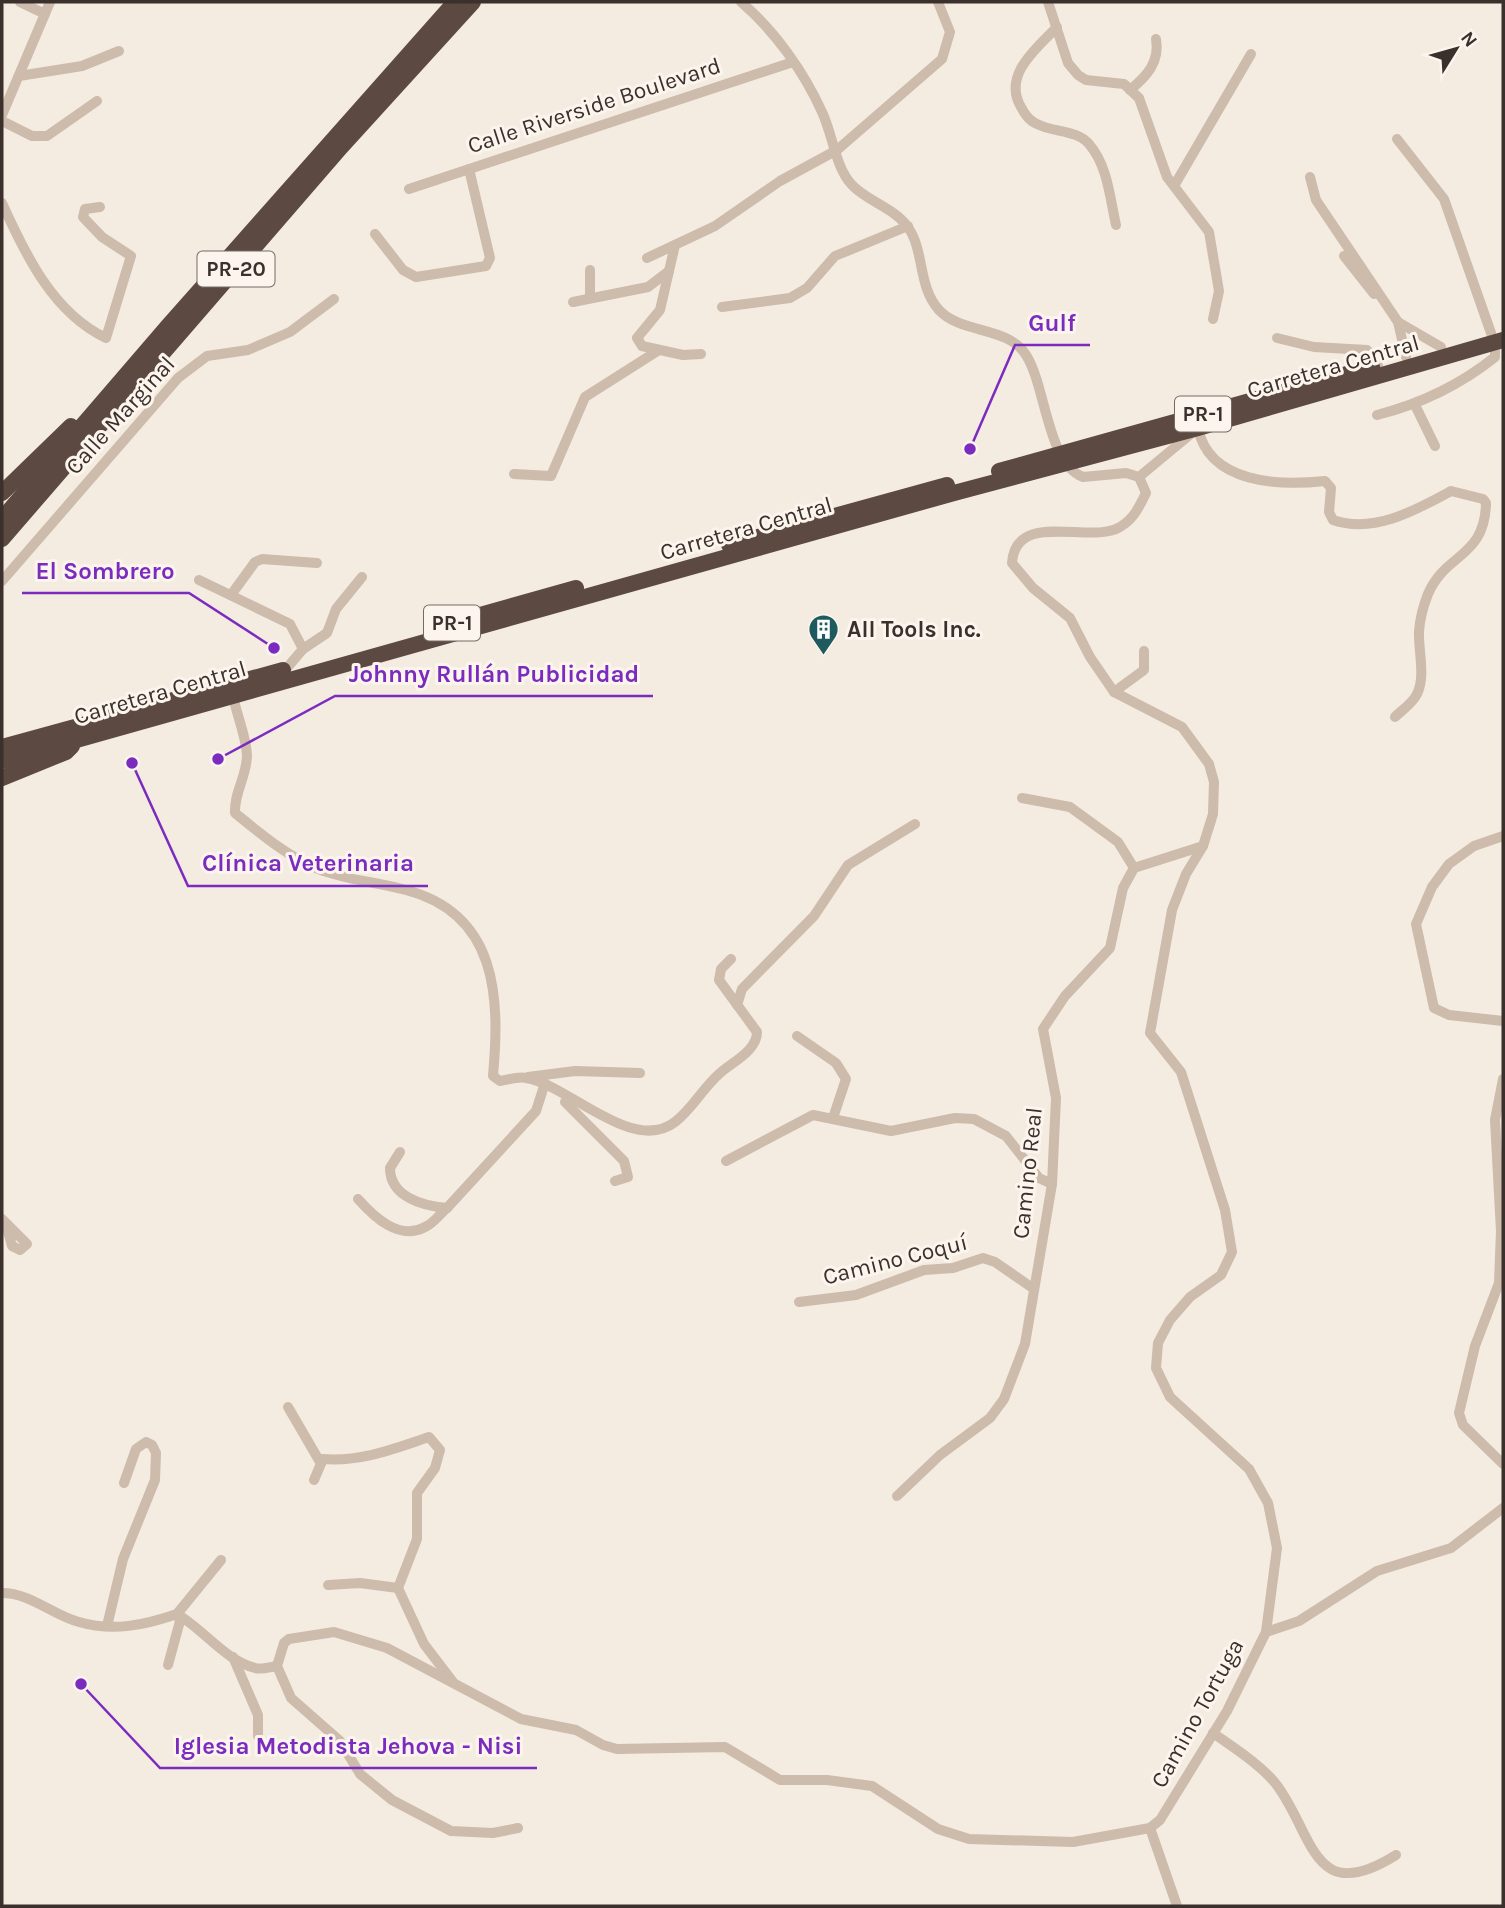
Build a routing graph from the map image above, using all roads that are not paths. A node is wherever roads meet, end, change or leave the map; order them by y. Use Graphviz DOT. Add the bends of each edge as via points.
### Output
graph roads {
  1 [pos="20,2"];
  2 [pos="50,2"];
  3 [pos="455,2"];
  4 [pos="473,2"];
  5 [pos="741,2"];
  6 [pos="938,2"];
  7 [pos="1048,2"];
  8 [pos="45,14"];
  9 [pos="1058,27"];
  10 [pos="1156,39"];
  11 [pos="119,51"];
  12 [pos="1251,54"];
  13 [pos="793,62"];
  14 [pos="19,76"];
  15 [pos="1130,90"];
  16 [pos="97,101"];
  17 [pos="2,115"];
  18 [pos="2,121"];
  19 [pos="1397,139"];
  20 [pos="837,150"];
  21 [pos="469,169"];
  22 [pos="1310,177"];
  23 [pos="1174,186"];
  24 [pos="409,189"];
  25 [pos="2,203"];
  26 [pos="100,206"];
  27 [pos="1116,225"];
  28 [pos="908,226"];
  29 [pos="375,234"];
  30 [pos="675,245"];
  31 [pos="1344,256"];
  32 [pos="647,258"];
  33 [pos="590,270"];
  34 [pos="669,271"];
  35 [pos="590,297"];
  36 [pos="334,299"];
  37 [pos="573,303"];
  38 [pos="722,307"];
  39 [pos="1213,318"];
  40 [pos="1398,322"];
  41 [pos="168,326"];
  42 [pos="1498,336"];
  43 [pos="1277,338"];
  44 [pos="1441,347"];
  45 [pos="659,350"];
  46 [pos="701,354"];
  47 [pos="1406,357"];
  48 [pos="1378,365"];
  49 [pos="1415,405"];
  50 [pos="1377,415"];
  51 [pos="1198,428"];
  52 [pos="1436,446"];
  53 [pos="1063,459"];
  54 [pos="514,474"];
  55 [pos="1139,477"];
  56 [pos="2,493"];
  57 [pos="2,519"];
  58 [pos="2,538"];
  59 [pos="317,563"];
  60 [pos="362,577"];
  61 [pos="199,580"];
  62 [pos="2,581"];
  63 [pos="231,595"];
  64 [pos="303,649"];
  65 [pos="1144,651"];
  66 [pos="286,669"];
  67 [pos="1114,692"];
  68 [pos="233,695"];
  69 [pos="1395,717"];
  70 [pos="82,738"];
  71 [pos="2,747"];
  72 [pos="2,761"];
  73 [pos="2,778"];
  74 [pos="1022,797"];
  75 [pos="915,824"];
  76 [pos="1503,836"];
  77 [pos="1203,846"];
  78 [pos="1134,868"];
  79 [pos="731,959"];
  80 [pos="737,1004"];
  81 [pos="1503,1021"];
  82 [pos="797,1037"];
  83 [pos="640,1073"];
  84 [pos="525,1077"];
  85 [pos="1503,1079"];
  86 [pos="545,1086"];
  87 [pos="833,1118"];
  88 [pos="400,1152"];
  89 [pos="726,1161"];
  90 [pos="615,1181"];
  91 [pos="1052,1184"];
  92 [pos="358,1199"];
  93 [pos="447,1208"];
  94 [pos="1034,1289"];
  95 [pos="799,1302"];
  96 [pos="288,1407"];
  97 [pos="320,1462"];
  98 [pos="1503,1464"];
  99 [pos="314,1480"];
  100 [pos="124,1483"];
  101 [pos="897,1496"];
  102 [pos="1503,1507"];
  103 [pos="221,1560"];
  104 [pos="328,1585"];
  105 [pos="398,1588"];
  106 [pos="2,1593"];
  107 [pos="177,1614"];
  108 [pos="107,1626"];
  109 [pos="1266,1632"];
  110 [pos="233,1657"];
  111 [pos="168,1665"];
  112 [pos="277,1666"];
  113 [pos="456,1686"];
  114 [pos="1213,1733"];
  115 [pos="258,1736"];
  116 [pos="518,1828"];
  117 [pos="1150,1828"];
  118 [pos="1396,1854"];
  119 [pos="1177,1906"];
  1 -- 8 [label="street"];
  2 -- 8 [label="street"];
  3 -- 41 [label="highway, PR-20"];
  4 -- 58 [label="highway, PR-20"];
  5 -- 13 [label="street" via="776,37"];
  6 -- 20 [label="street" via="950,32 942,59"];
  7 -- 9 [label="street"];
  8 -- 14 [label="street"];
  9 -- 15 [label="street" via="1069,63 1078,75 1124,84"];
  9 -- 27 [label="street" via="1020,69 1014,94 1035,124 1069,132 1087,142 1102,166"];
  10 -- 15 [label="street" via="1154,65"];
  11 -- 14 [label="street" via="82,66"];
  12 -- 23 [label="street"];
  13 -- 20 [label="street" via="822,111"];
  13 -- 21 [label="street, Calle Riverside Boulevard"];
  14 -- 17 [label="street"];
  15 -- 23 [label="street" via="1139,98"];
  16 -- 18 [label="street" via="47,136 32,136"];
  19 -- 42 [label="street" via="1444,199"];
  20 -- 28 [label="street" via="841,169 852,186"];
  20 -- 30 [label="street" via="780,180 715,226"];
  21 -- 24 [label="street, Calle Riverside Boulevard"];
  21 -- 29 [label="street" via="490,258 486,266 416,277 403,270"];
  22 -- 40 [label="street" via="1316,200"];
  23 -- 39 [label="street" via="1209,232 1219,291"];
  25 -- 26 [label="street" via="24,253 54,295 85,327 106,338 131,256 102,237 83,217 85,209"];
  28 -- 38 [label="street" via="835,256 807,288 790,298"];
  28 -- 53 [label="street" via="924,286 939,311 958,323 1012,341 1027,355"];
  30 -- 32 [label="street"];
  30 -- 34 [label="street"];
  31 -- 40 [label="street"];
  33 -- 35 [label="street"];
  34 -- 35 [label="street" via="648,287"];
  34 -- 45 [label="street" via="660,310 638,338 642,346"];
  35 -- 37 [label="street"];
  36 -- 62 [label="street, Calle Marginal" via="290,332 248,350 206,356 178,378"];
  40 -- 44 [label="street"];
  40 -- 47 [label="street"];
  41 -- 56 [label="highway"];
  41 -- 57 [label="highway, PR-20"];
  42 -- 44 [label="highway, Carretera Central / PR-1"];
  42 -- 49 [label="street" via="1497,354 1488,363"];
  42 -- 51 [label="highway, Carretera Central / PR-1"];
  43 -- 48 [label="street" via="1314,348 1367,350"];
  44 -- 47 [label="highway, Carretera Central / PR-1"];
  45 -- 46 [label="street"];
  45 -- 54 [label="street" via="585,397 551,476"];
  47 -- 48 [label="highway, Carretera Central / PR-1"];
  48 -- 53 [label="highway, Carretera Central / PR-1"];
  49 -- 50 [label="street"];
  49 -- 52 [label="street"];
  51 -- 53 [label="highway, Carretera Central / PR-1"];
  51 -- 55 [label="street"];
  51 -- 69 [label="street" via="1201,444 1212,457 1251,479 1290,485 1325,481 1331,488 1329,512 1333,520 1344,523 1404,517 1451,491 1486,503 1486,520 1477,542 1429,592 1419,629 1420,687"];
  53 -- 55 [label="street" via="1083,477 1126,473"];
  53 -- 66 [label="highway, Carretera Central / PR-1"];
  53 -- 68 [label="highway, Carretera Central / PR-1"];
  55 -- 67 [label="street, Camino Tortuga" via="1146,492 1134,517 1121,527 1097,535 1060,530 1038,533 1021,543 1012,558 1033,588 1070,618"];
  59 -- 63 [label="street" via="262,559"];
  60 -- 64 [label="street" via="336,609 327,633"];
  61 -- 63 [label="street"];
  63 -- 64 [label="street" via="290,625"];
  64 -- 66 [label="street"];
  65 -- 67 [label="street" via="1144,670"];
  66 -- 71 [label="highway, Carretera Central / PR-1"];
  67 -- 77 [label="street, Camino Tortuga" via="1182,727 1209,764 1214,782 1213,814"];
  68 -- 70 [label="highway, Carretera Central / PR-1"];
  68 -- 84 [label="street" via="247,753 244,778 234,799 235,813 280,849 320,870 409,891 443,905 462,919 477,939 495,997 498,1023 493,1076 500,1082"];
  70 -- 72 [label="highway, Carretera Central / PR-1"];
  70 -- 73 [label="highway" via="66,752"];
  74 -- 78 [label="street" via="1070,807 1118,842"];
  75 -- 80 [label="street" via="848,864 814,916 742,989"];
  76 -- 81 [label="street" via="1474,846 1449,864 1432,887 1416,924 1434,1008 1449,1016"];
  77 -- 78 [label="street"];
  77 -- 109 [label="street, Camino Tortuga" via="1172,910 1150,1033 1181,1072 1225,1210 1232,1252 1221,1275 1190,1297 1170,1320 1158,1343 1156,1368 1170,1396 1249,1469 1268,1503 1277,1548"];
  78 -- 91 [label="street, Camino Real" via="1123,888 1110,948 1065,996 1043,1029 1056,1098"];
  79 -- 80 [label="street" via="720,970 719,980"];
  80 -- 86 [label="street" via="757,1039 674,1123 657,1130 616,1124"];
  82 -- 87 [label="street" via="836,1063 846,1079"];
  83 -- 84 [label="street" via="575,1070"];
  84 -- 86 [label="street"];
  85 -- 98 [label="street" via="1495,1121 1502,1231 1499,1283 1475,1346 1459,1413 1463,1424"];
  86 -- 90 [label="street" via="574,1108 624,1161 628,1177"];
  86 -- 93 [label="street" via="536,1111"];
  87 -- 89 [label="street" via="813,1115"];
  87 -- 91 [label="street" via="891,1131 955,1118 974,1119 1006,1136 1039,1178"];
  88 -- 93 [label="street" via="390,1168 393,1184 419,1206"];
  91 -- 94 [label="street, Camino Real"];
  92 -- 93 [label="street" via="377,1220 406,1232 426,1227"];
  94 -- 95 [label="street, Camino Coquí" via="983,1258 953,1268 924,1270 856,1294"];
  94 -- 101 [label="street, Camino Real" via="1025,1344 1004,1399 990,1418 940,1455"];
  96 -- 97 [label="street"];
  97 -- 99 [label="street"];
  97 -- 105 [label="street" via="370,1457 429,1437 440,1450 435,1468 417,1493 417,1539"];
  100 -- 108 [label="street" via="136,1450 146,1442 152,1445 155,1480 123,1559"];
  102 -- 109 [label="street" via="1451,1548 1377,1572 1299,1622"];
  103 -- 107 [label="street"];
  104 -- 105 [label="street"];
  105 -- 113 [label="street" via="424,1644"];
  106 -- 108 [label="street" via="27,1598 79,1622"];
  107 -- 108 [label="street" via="140,1626"];
  107 -- 110 [label="street"];
  107 -- 111 [label="street" via="180,1621"];
  109 -- 114 [label="street, Camino Tortuga"];
  110 -- 112 [label="street" via="256,1669"];
  110 -- 115 [label="street" via="258,1714"];
  112 -- 113 [label="street" via="289,1639 334,1632 387,1648"];
  112 -- 116 [label="street" via="291,1698 340,1741 360,1774 392,1800 451,1831 493,1833"];
  113 -- 117 [label="street" via="521,1719 576,1730 617,1749 725,1747 780,1780 872,1786 938,1829 970,1839 1073,1842"];
  114 -- 117 [label="street, Camino Tortuga" via="1160,1820"];
  114 -- 118 [label="street" via="1275,1784 1324,1865 1340,1872 1365,1872"];
  117 -- 119 [label="street"];
}
